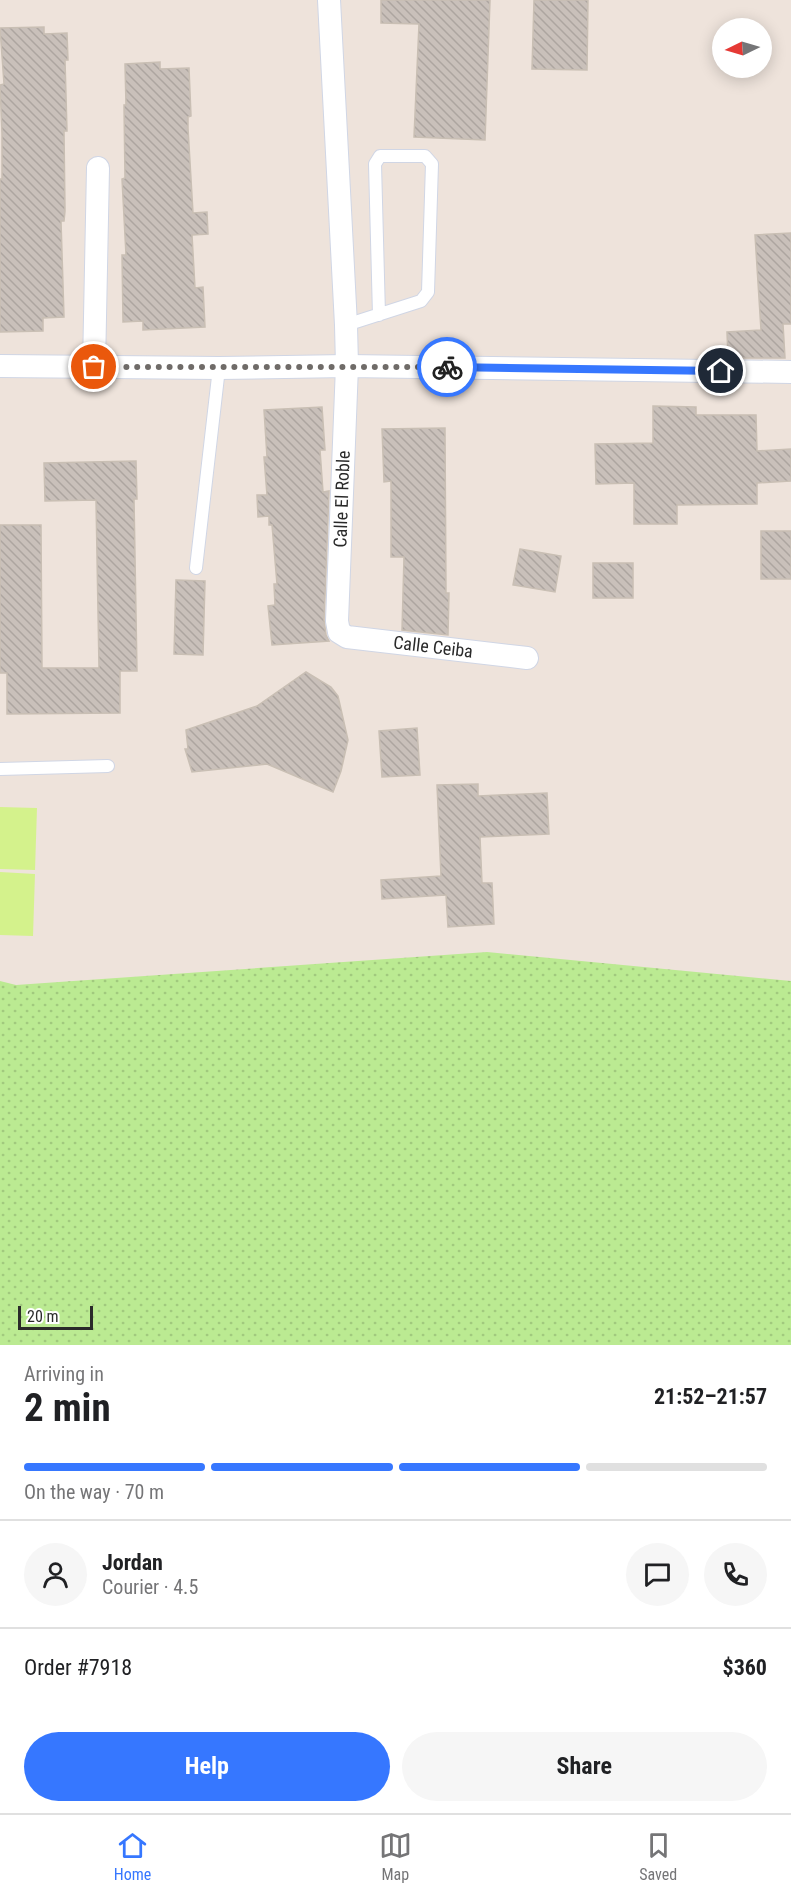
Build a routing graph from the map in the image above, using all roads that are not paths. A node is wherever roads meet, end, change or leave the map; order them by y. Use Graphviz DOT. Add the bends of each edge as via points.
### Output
graph roads {
  1 [pos="329,0"];
  2 [pos="98,168"];
  3 [pos="379,315"];
  4 [pos="346,325"];
  5 [pos="0,366"];
  6 [pos="347,366"];
  7 [pos="94,367"];
  8 [pos="219,368"];
  9 [pos="791,372"];
  10 [pos="196,568"];
  11 [pos="339,632"];
  12 [pos="527,658"];
  13 [pos="108,766"];
  14 [pos="0,769"];
  1 -- 4 [label="street, Calle El Roble"];
  2 -- 7 [label="street"];
  3 -- 3 [label="lane" via="421,301 428,292 432,164 425,156 380,156 375,164"];
  3 -- 4 [label="lane"];
  4 -- 6 [label="street, Calle El Roble"];
  5 -- 7 [label="street"];
  6 -- 8 [label="street"];
  6 -- 9 [label="street"];
  6 -- 11 [label="street, Calle El Roble"];
  7 -- 8 [label="street"];
  8 -- 10 [label="lane"];
  11 -- 12 [label="street, Calle Ceiba" via="347,637"];
  13 -- 14 [label="lane"];
}
